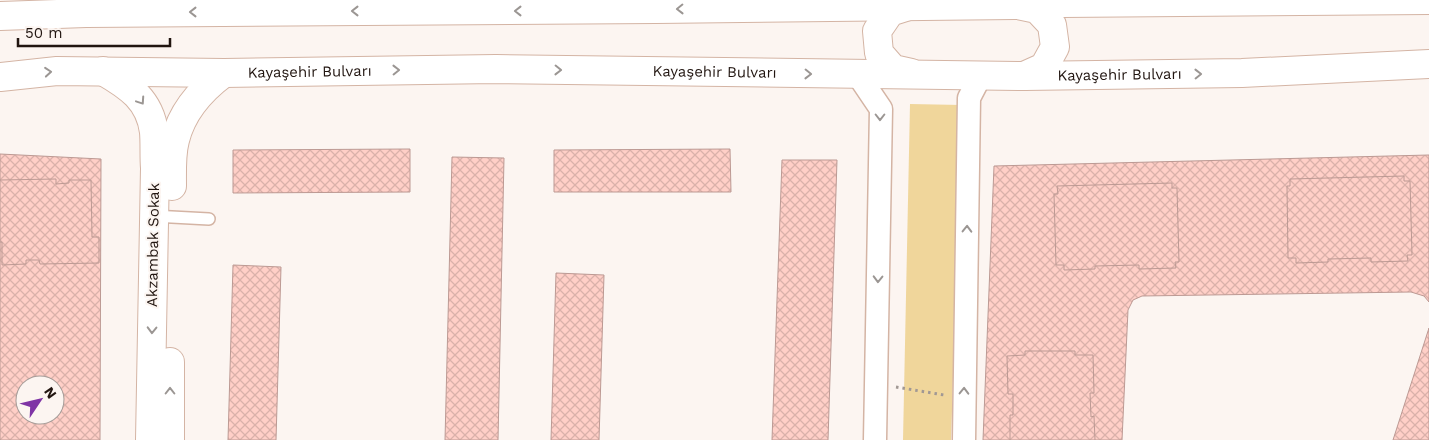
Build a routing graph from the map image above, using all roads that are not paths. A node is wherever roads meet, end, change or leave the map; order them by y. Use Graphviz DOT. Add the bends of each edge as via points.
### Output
graph roads {
  1 [pos="1429,0"];
  2 [pos="1062,1"];
  3 [pos="1015,5"];
  4 [pos="157,6"];
  5 [pos="911,6"];
  6 [pos="0,16"];
  7 [pos="1429,64"];
  8 [pos="103,71"];
  9 [pos="224,73"];
  10 [pos="915,74"];
  11 [pos="858,75"];
  12 [pos="981,75"];
  13 [pos="1024,76"];
  14 [pos="0,77"];
  15 [pos="162,216"];
  16 [pos="210,219"];
  17 [pos="150,440"];
  18 [pos="170,440"];
  19 [pos="875,440"];
  20 [pos="964,440"];
  1 -- 2 [label="main road"];
  2 -- 3 [label="main road"];
  3 -- 5 [label="main road"];
  3 -- 13 [label="main road" via="1037,9 1052,25 1055,47 1044,67"];
  5 -- 4 [label="main road, one-way" via="646,10"];
  4 -- 6 [label="main road"];
  5 -- 10 [label="main road" via="890,12 877,31 879,52 893,69"];
  13 -- 7 [label="main road, Kayaşehir Bulvarı, one-way" via="1242,73"];
  8 -- 9 [label="main road, Kayaşehir Bulvarı"];
  14 -- 8 [label="main road, Kayaşehir Bulvarı, one-way" via="56,71"];
  8 -- 15 [label="main road, Akzambak Sokak, one-way" via="140,98 150,116"];
  9 -- 11 [label="main road, Kayaşehir Bulvarı, one-way" via="496,69"];
  9 -- 15 [label="main road, Akzambak Sokak" via="189,106 183,117 174,139"];
  10 -- 11 [label="main road, Kayaşehir Bulvarı"];
  10 -- 12 [label="main road, Kayaşehir Bulvarı"];
  11 -- 19 [label="street, one-way" via="881,109"];
  12 -- 13 [label="main road, Kayaşehir Bulvarı"];
  20 -- 12 [label="street, one-way" via="970,98"];
  15 -- 16 [label="lane"];
  15 -- 17 [label="main road, Akzambak Sokak, one-way"];
  18 -- 15 [label="main road, Akzambak Sokak, one-way"];
}
